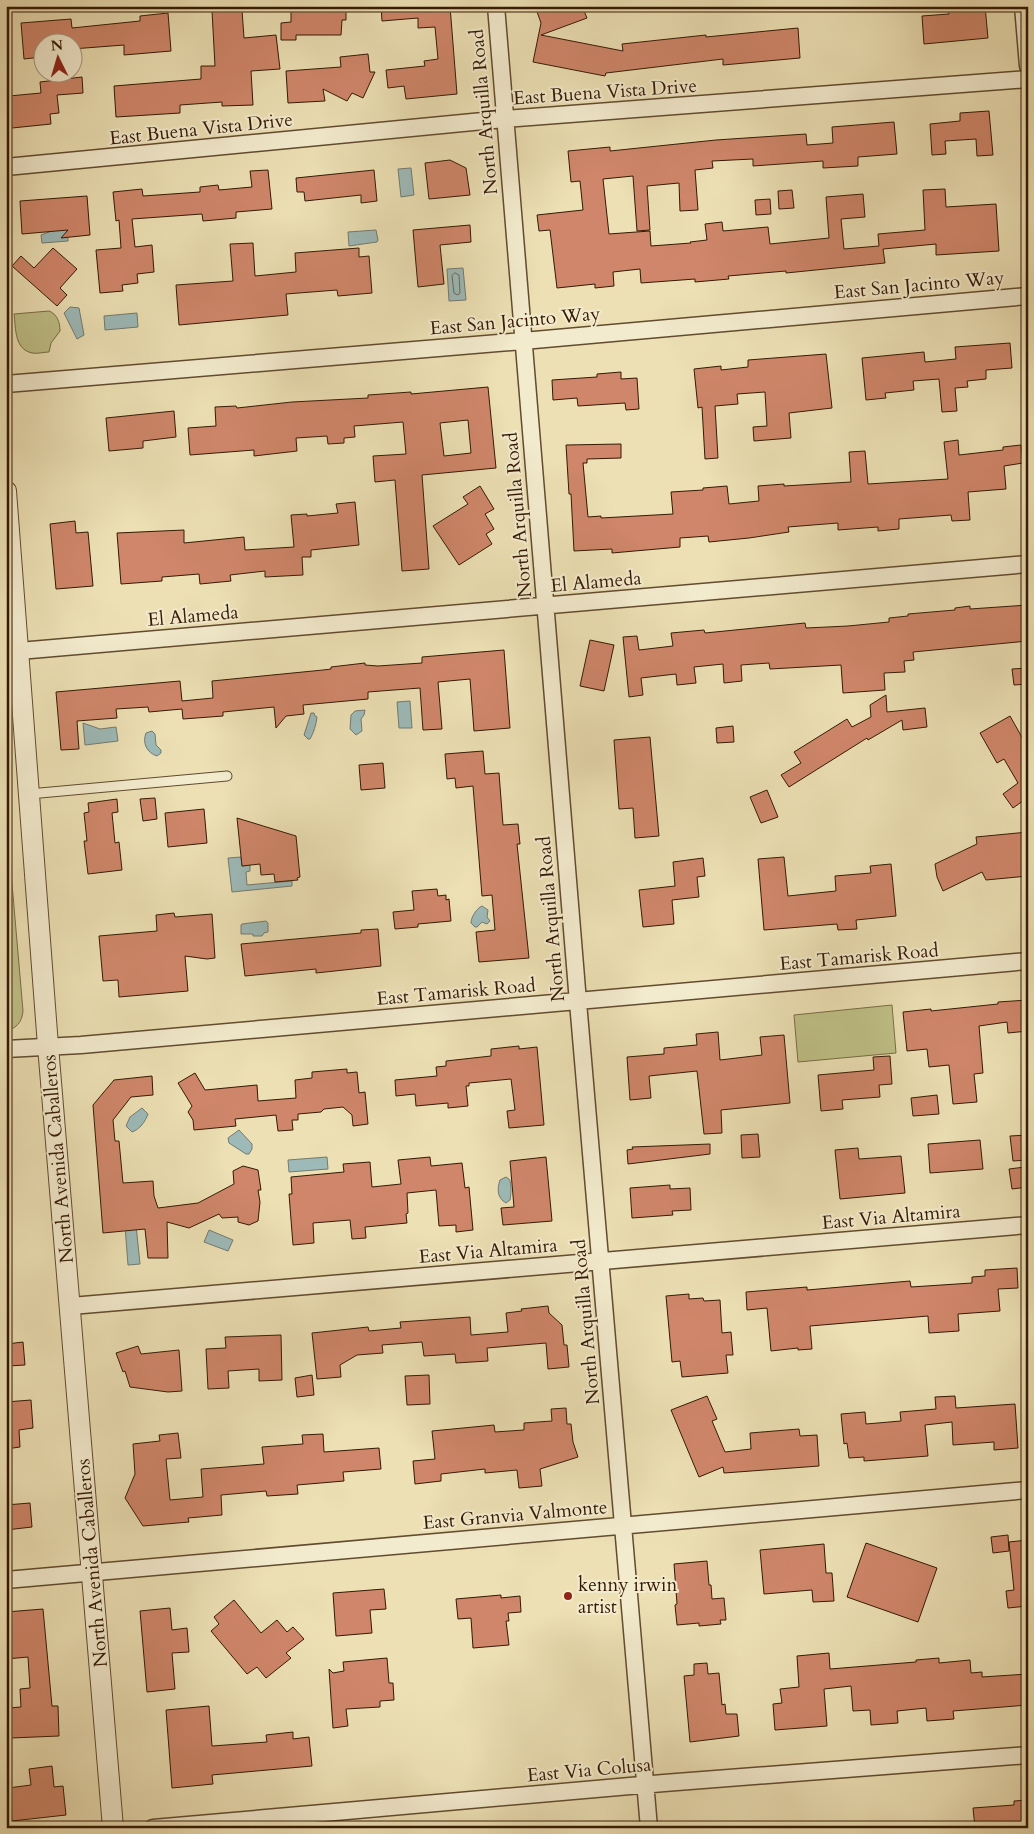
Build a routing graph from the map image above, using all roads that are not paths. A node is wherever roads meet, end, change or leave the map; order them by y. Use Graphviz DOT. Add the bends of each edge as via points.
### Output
graph roads {
  1 [pos="496,6"];
  2 [pos="1023,6"];
  3 [pos="1028,66"];
  4 [pos="1028,79"];
  5 [pos="504,120"];
  6 [pos="6,167"];
  7 [pos="1028,296"];
  8 [pos="523,341"];
  9 [pos="6,384"];
  10 [pos="6,491"];
  11 [pos="1028,564"];
  12 [pos="546,606"];
  13 [pos="19,651"];
  14 [pos="227,776"];
  15 [pos="29,794"];
  16 [pos="1028,961"];
  17 [pos="578,1002"];
  18 [pos="48,1046"];
  19 [pos="6,1049"];
  20 [pos="1028,1225"];
  21 [pos="600,1262"];
  22 [pos="71,1306"];
  23 [pos="1028,1490"];
  24 [pos="624,1525"];
  25 [pos="93,1572"];
  26 [pos="6,1580"];
  27 [pos="1028,1755"];
  28 [pos="645,1785"];
  29 [pos="113,1828"];
  30 [pos="153,1828"];
  31 [pos="649,1828"];
  1 -- 5 [label="street, North Arquilla Road"];
  2 -- 3 [label="street"];
  4 -- 5 [label="street, East Buena Vista Drive"];
  5 -- 6 [label="street, East Buena Vista Drive"];
  5 -- 8 [label="street, North Arquilla Road"];
  7 -- 8 [label="street, East San Jacinto Way"];
  8 -- 9 [label="street, East San Jacinto Way"];
  8 -- 12 [label="street, North Arquilla Road"];
  10 -- 13 [label="street, North Avenida Caballeros"];
  11 -- 12 [label="street, El Alameda"];
  12 -- 13 [label="street, El Alameda"];
  12 -- 17 [label="street, North Arquilla Road"];
  13 -- 15 [label="street, North Avenida Caballeros"];
  14 -- 15 [label="lane"];
  15 -- 18 [label="street, North Avenida Caballeros"];
  16 -- 17 [label="street, East Tamarisk Road"];
  17 -- 18 [label="street, East Tamarisk Road"];
  17 -- 21 [label="street, North Arquilla Road"];
  18 -- 19 [label="street, East Tamarisk Road"];
  18 -- 22 [label="street, North Avenida Caballeros"];
  20 -- 21 [label="street, East Via Altamira"];
  21 -- 22 [label="street, East Via Altamira"];
  21 -- 24 [label="street, North Arquilla Road"];
  22 -- 25 [label="street, North Avenida Caballeros"];
  23 -- 24 [label="street, East Granvia Valmonte"];
  24 -- 25 [label="street, East Granvia Valmonte"];
  24 -- 28 [label="street, North Arquilla Road"];
  25 -- 26 [label="street, East Granvia Valmonte"];
  25 -- 29 [label="street, North Avenida Caballeros"];
  27 -- 28 [label="street, East Via Colusa"];
  28 -- 30 [label="street, East Via Colusa"];
  28 -- 31 [label="street, North Arquilla Road"];
}
